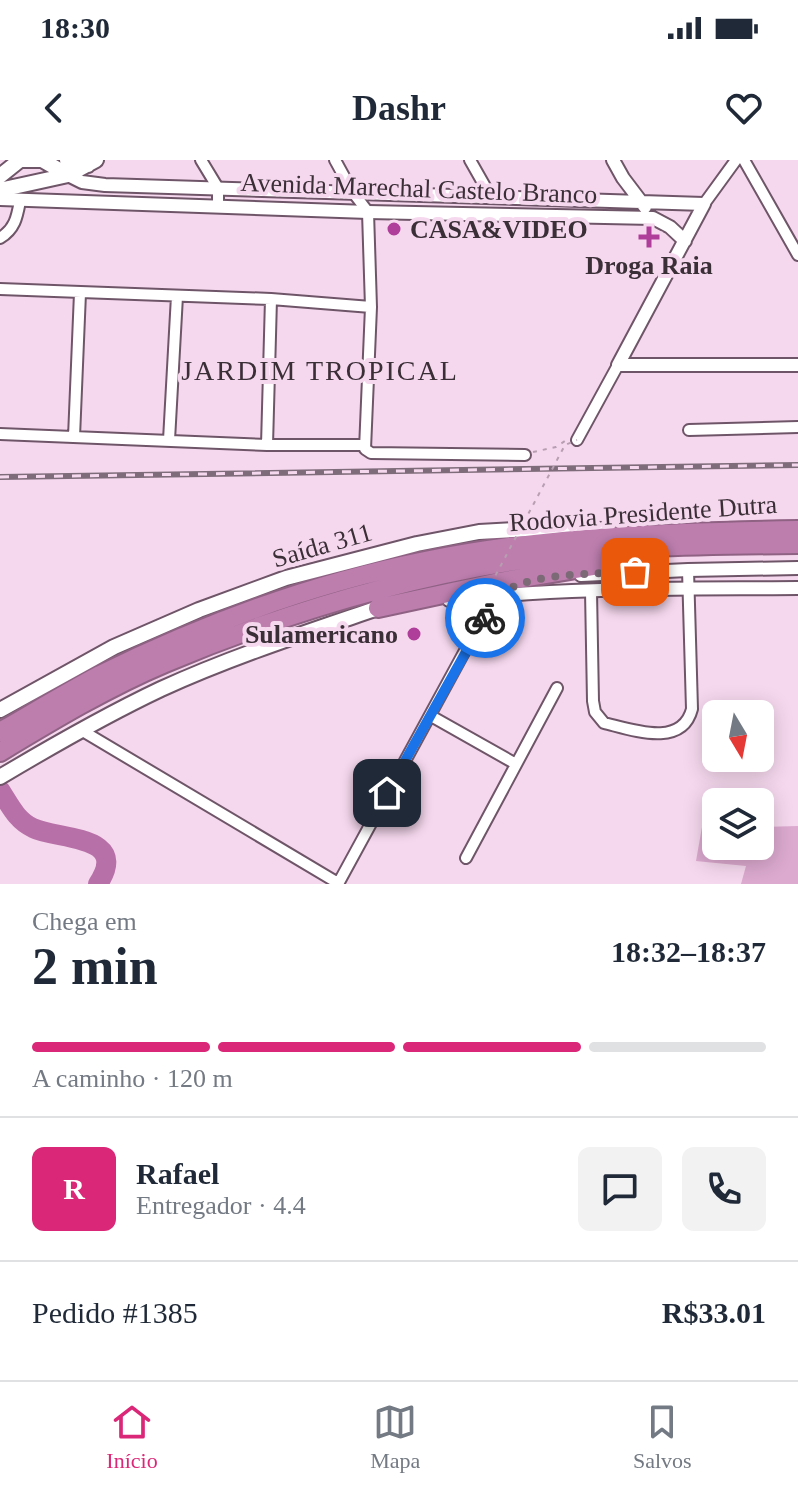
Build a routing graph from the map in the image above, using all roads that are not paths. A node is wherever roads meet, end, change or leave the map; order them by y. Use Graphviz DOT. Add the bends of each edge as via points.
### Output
graph roads {
  1 [pos="20,160"];
  2 [pos="201,160"];
  3 [pos="335,160"];
  4 [pos="470,160"];
  5 [pos="613,160"];
  6 [pos="736,160"];
  7 [pos="744,160"];
  8 [pos="92,162"];
  9 [pos="68,168"];
  10 [pos="0,176"];
  11 [pos="218,188"];
  12 [pos="0,190"];
  13 [pos="352,191"];
  14 [pos="491,197"];
  15 [pos="0,199"];
  16 [pos="20,201"];
  17 [pos="642,202"];
  18 [pos="704,204"];
  19 [pos="218,206"];
  20 [pos="368,212"];
  21 [pos="653,218"];
  22 [pos="0,238"];
  23 [pos="685,241"];
  24 [pos="798,255"];
  25 [pos="0,289"];
  26 [pos="80,293"];
  27 [pos="177,296"];
  28 [pos="271,299"];
  29 [pos="371,307"];
  30 [pos="618,365"];
  31 [pos="798,365"];
  32 [pos="798,427"];
  33 [pos="689,430"];
  34 [pos="0,434"];
  35 [pos="74,437"];
  36 [pos="169,440"];
  37 [pos="577,440"];
  38 [pos="267,445"];
  39 [pos="368,449"];
  40 [pos="525,455"];
  41 [pos="798,530"];
  42 [pos="687,539"];
  43 [pos="798,544"];
  44 [pos="798,568"];
  45 [pos="688,570"];
  46 [pos="798,588"];
  47 [pos="689,589"];
  48 [pos="591,591"];
  49 [pos="500,595"];
  50 [pos="378,608"];
  51 [pos="557,688"];
  52 [pos="0,710"];
  53 [pos="431,716"];
  54 [pos="81,730"];
  55 [pos="2,744"];
  56 [pos="516,764"];
  57 [pos="6,773"];
  58 [pos="466,858"];
  59 [pos="338,884"];
  1 -- 9 [label="main road"];
  1 -- 10 [label="main road"];
  2 -- 11 [label="street"];
  3 -- 13 [label="street"];
  4 -- 14 [label="street"];
  5 -- 17 [label="street"];
  6 -- 18 [label="street"];
  7 -- 24 [label="street"];
  8 -- 9 [label="main road"];
  9 -- 11 [label="street, Avenida Marechal Castelo Branco" via="82,182 95,185"];
  9 -- 12 [label="main road"];
  11 -- 13 [label="street, Avenida Marechal Castelo Branco"];
  11 -- 19 [label="street"];
  13 -- 14 [label="street, Avenida Marechal Castelo Branco"];
  13 -- 20 [label="street"];
  14 -- 17 [label="street, Avenida Marechal Castelo Branco"];
  15 -- 16 [label="street, Avenida Marechal Castelo Branco"];
  16 -- 19 [label="street, Avenida Marechal Castelo Branco"];
  16 -- 22 [label="street" via="12,229"];
  17 -- 18 [label="street, Avenida Marechal Castelo Branco"];
  17 -- 21 [label="street"];
  18 -- 23 [label="street"];
  19 -- 20 [label="street, Avenida Marechal Castelo Branco"];
  20 -- 21 [label="street, Avenida Marechal Castelo Branco"];
  20 -- 29 [label="street"];
  21 -- 23 [label="street"];
  23 -- 30 [label="street"];
  25 -- 26 [label="street"];
  26 -- 27 [label="street"];
  26 -- 35 [label="street"];
  27 -- 28 [label="street"];
  27 -- 36 [label="street"];
  28 -- 29 [label="street"];
  28 -- 38 [label="street"];
  29 -- 39 [label="street"];
  30 -- 31 [label="street"];
  30 -- 37 [label="street"];
  32 -- 33 [label="street"];
  34 -- 35 [label="street"];
  35 -- 36 [label="street"];
  36 -- 38 [label="street"];
  38 -- 39 [label="street"];
  39 -- 40 [label="street"];
  41 -- 42 [label="highway, Rodovia Presidente Dutra"];
  42 -- 43 [label="highway, Rodovia Presidente Dutra"];
  42 -- 50 [label="highway" via="641,558"];
  42 -- 52 [label="main road, Saída 311" via="531,529 479,532 351,560 199,610 114,647"];
  42 -- 55 [label="highway, Rodovia Presidente Dutra" via="566,539 408,564 307,592 242,614 98,677"];
  44 -- 45 [label="street"];
  45 -- 47 [label="street"];
  45 -- 49 [label="street" via="543,580"];
  46 -- 47 [label="street"];
  47 -- 48 [label="street"];
  47 -- 48 [label="street" via="689,721 681,729 645,732 599,719 593,701"];
  48 -- 49 [label="street"];
  49 -- 50 [label="street"];
  49 -- 53 [label="street"];
  50 -- 54 [label="main road" via="225,662"];
  51 -- 56 [label="street"];
  53 -- 56 [label="street"];
  53 -- 59 [label="street"];
  54 -- 57 [label="main road"];
  54 -- 59 [label="street"];
  56 -- 58 [label="street"];
}
